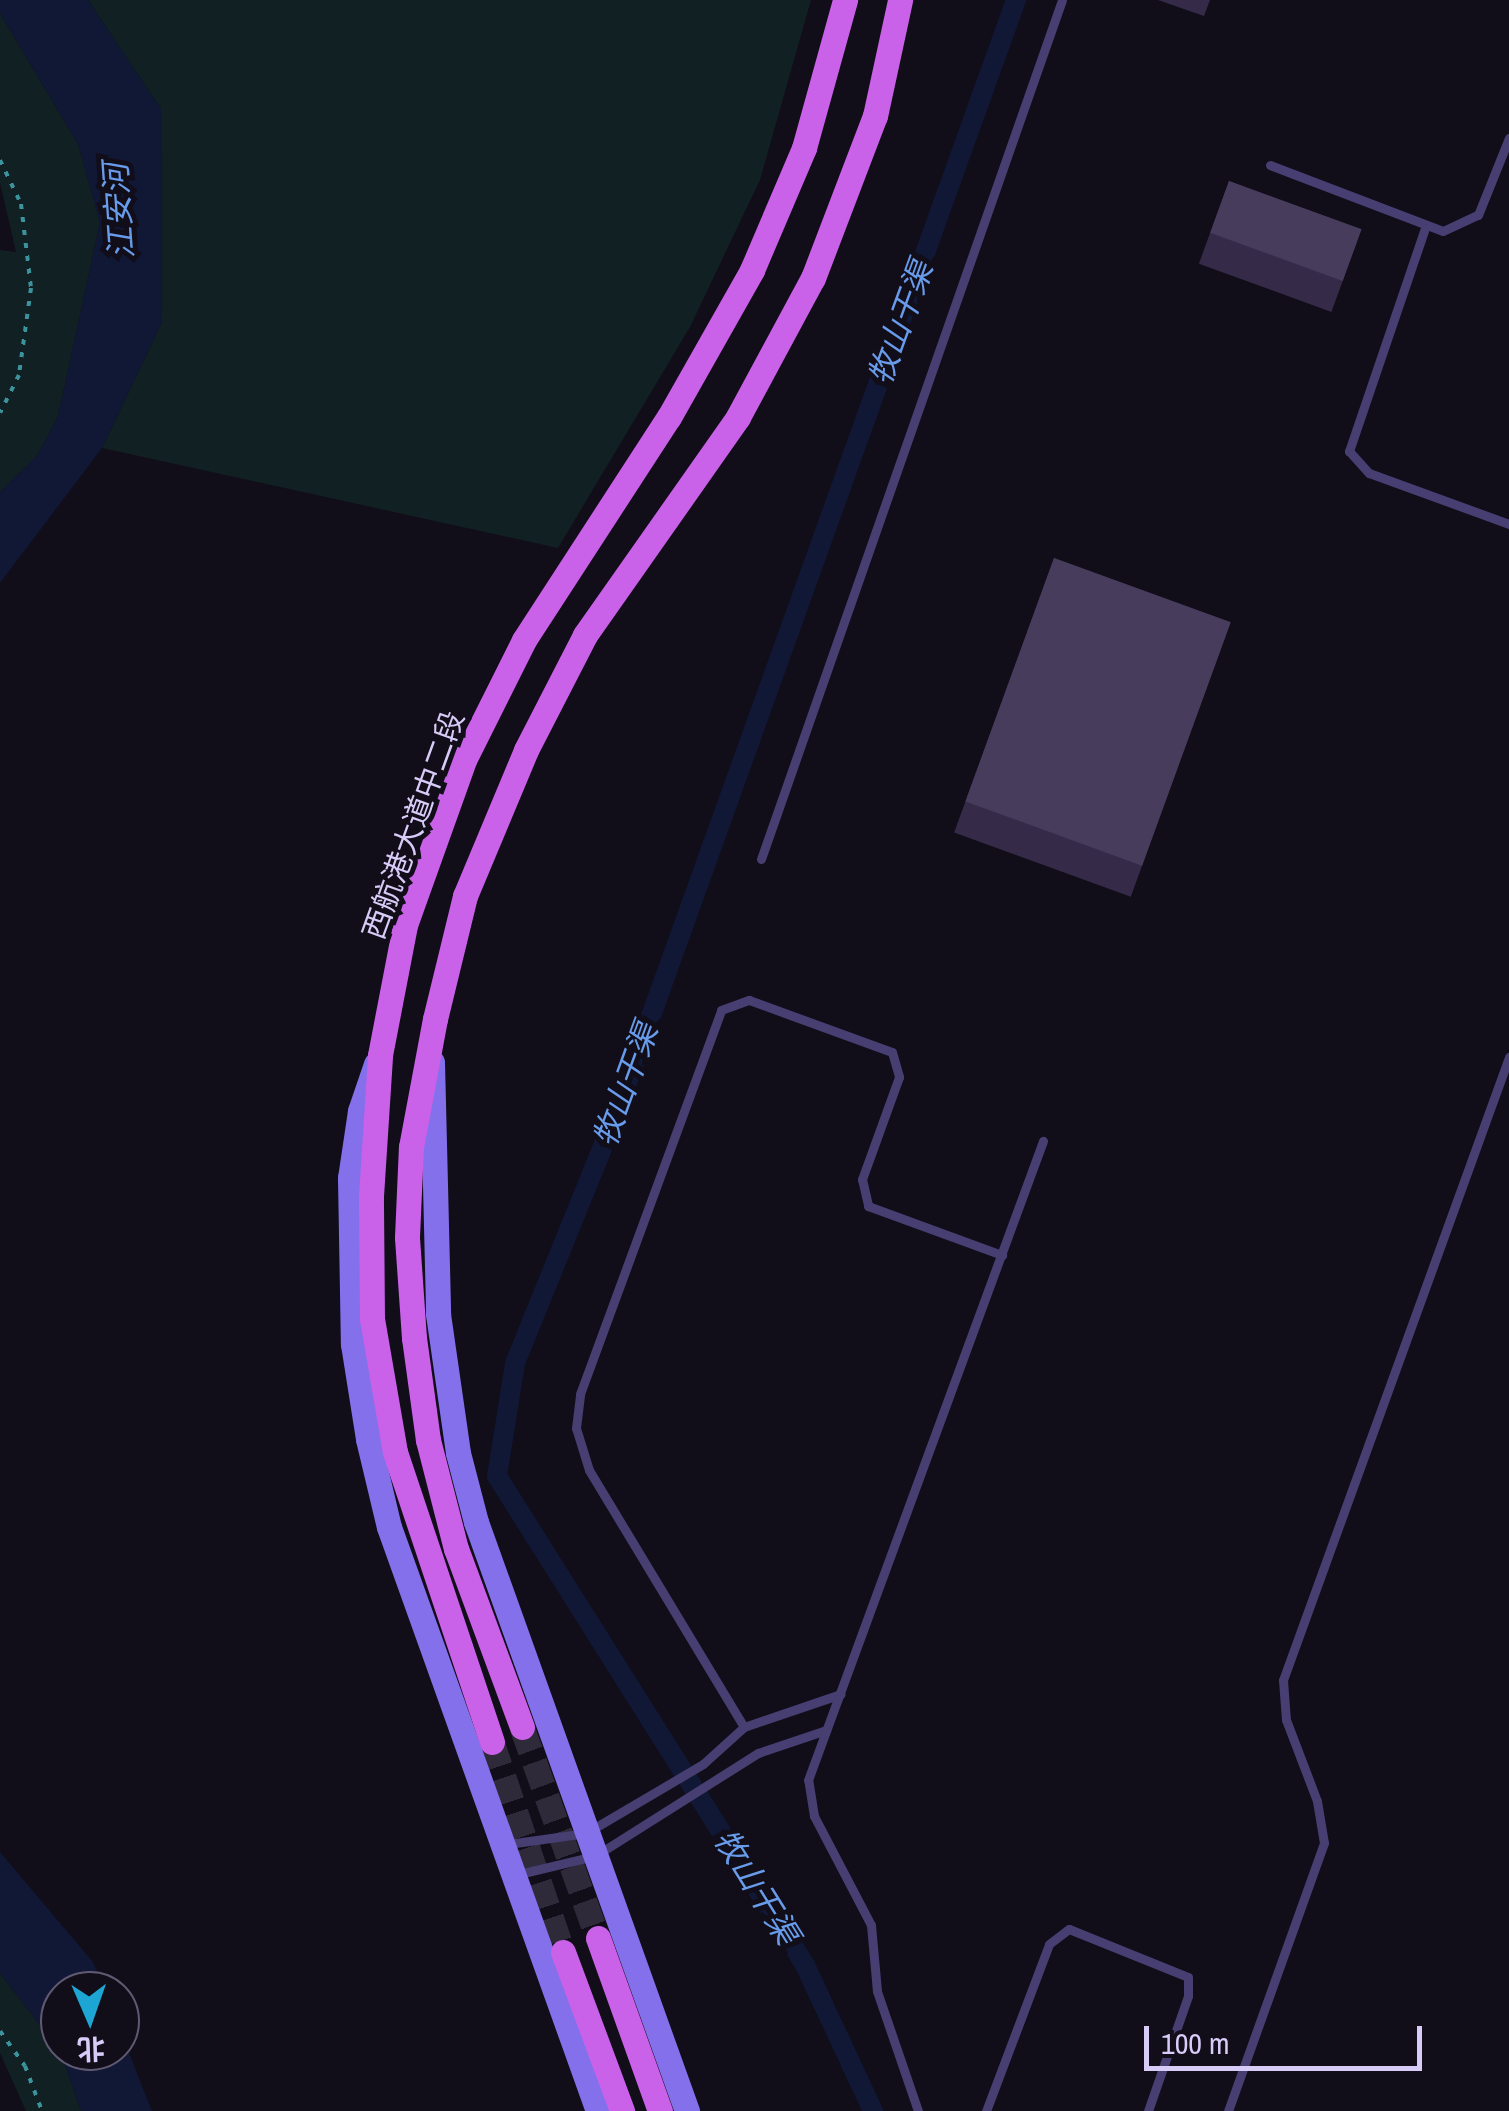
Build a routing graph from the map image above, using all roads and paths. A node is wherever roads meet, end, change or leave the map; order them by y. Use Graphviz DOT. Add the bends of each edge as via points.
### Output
graph roads {
  1 [pos="845,0"];
  2 [pos="900,0"];
  3 [pos="1062,0"];
  4 [pos="1509,138"];
  5 [pos="0,160"];
  6 [pos="1270,166"];
  7 [pos="1425,228"];
  8 [pos="0,412"];
  9 [pos="1509,524"];
  10 [pos="761,859"];
  11 [pos="432,1035"];
  12 [pos="380,1055"];
  13 [pos="1509,1057"];
  14 [pos="1043,1141"];
  15 [pos="1002,1255"];
  16 [pos="841,1694"];
  17 [pos="522,1727"];
  18 [pos="744,1727"];
  19 [pos="826,1730"];
  20 [pos="492,1742"];
  21 [pos="590,1844"];
  22 [pos="501,1845"];
  23 [pos="512,1875"];
  24 [pos="598,1938"];
  25 [pos="563,1952"];
  26 [pos="0,2031"];
  27 [pos="42,2111"];
  28 [pos="598,2111"];
  29 [pos="622,2111"];
  30 [pos="660,2111"];
  31 [pos="687,2111"];
  32 [pos="918,2111"];
  33 [pos="986,2111"];
  34 [pos="1148,2111"];
  35 [pos="1228,2111"];
  1 -- 12 [label="main road, 西航港大道中二段" via="804,148 752,270 669,416 524,640 464,760 406,925"];
  2 -- 11 [label="main road" via="875,116 813,278 738,417 584,636 526,750 465,896"];
  3 -- 10 [label="lane"];
  4 -- 7 [label="lane" via="1478,214 1453,230"];
  5 -- 8 [label="path" via="20,204 32,288 19,375"];
  6 -- 7 [label="lane"];
  7 -- 9 [label="lane" via="1349,451 1369,473"];
  11 -- 17 [label="main road" via="411,1147 407,1237 414,1338 428,1440 456,1549"];
  11 -- 21 [label="street" via="438,1314 458,1452 476,1522"];
  12 -- 20 [label="main road, 西航港大道中二段" via="372,1319 395,1452"];
  12 -- 22 [label="street" via="360,1110 350,1178 354,1344 389,1527"];
  13 -- 35 [label="lane" via="1283,1680 1286,1720 1317,1802 1324,1843"];
  14 -- 15 [label="lane"];
  15 -- 16 [label="lane"];
  15 -- 18 [label="lane" via="868,1206 862,1179 899,1077 892,1052 748,1000 721,1010 580,1394 576,1428 589,1470"];
  16 -- 18 [label="lane"];
  16 -- 19 [label="lane"];
  18 -- 21 [label="lane"];
  19 -- 21 [label="lane" via="758,1753 668,1810"];
  19 -- 32 [label="lane" via="808,1780 811,1806 865,1908 880,2003"];
  21 -- 22 [label="lane"];
  21 -- 23 [label="lane"];
  21 -- 31 [label="street"];
  22 -- 23 [label="street"];
  23 -- 28 [label="street"];
  24 -- 30 [label="main road"];
  25 -- 29 [label="main road"];
  26 -- 27 [label="path" via="25,2066"];
  33 -- 34 [label="lane" via="1049,1944 1069,1928 1188,1976 1188,1996"];
}
